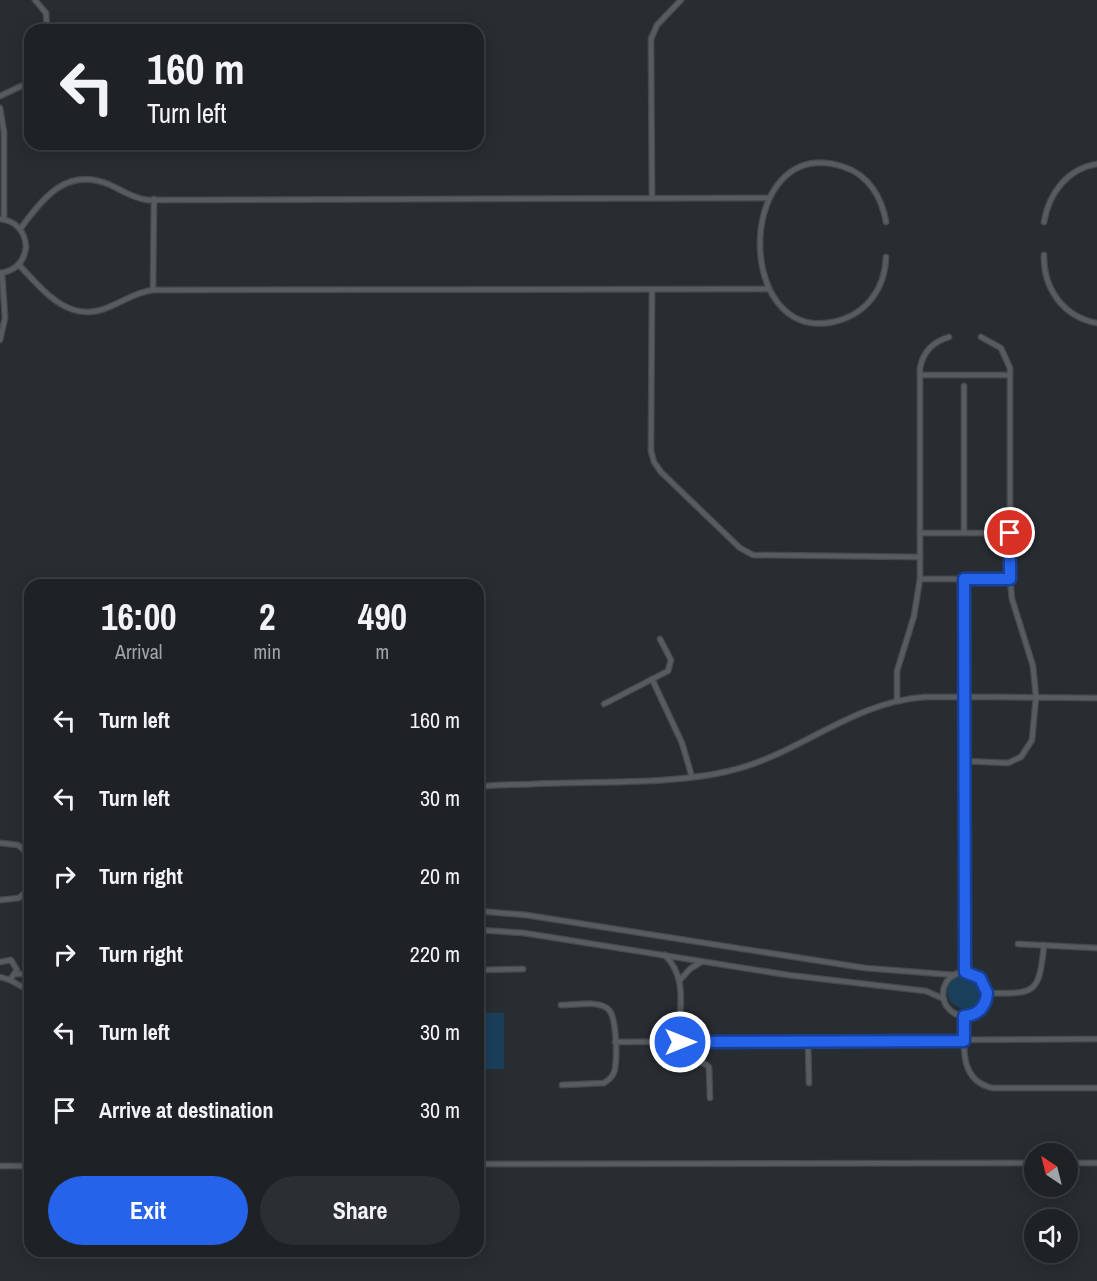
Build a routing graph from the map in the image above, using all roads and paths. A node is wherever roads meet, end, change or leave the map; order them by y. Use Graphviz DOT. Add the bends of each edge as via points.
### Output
graph roads {
  1 [pos="35,0"];
  2 [pos="681,0"];
  3 [pos="47,24"];
  4 [pos="24,85"];
  5 [pos="0,96"];
  6 [pos="0,108"];
  7 [pos="1097,164"];
  8 [pos="652,198"];
  9 [pos="768,198"];
  10 [pos="154,199"];
  11 [pos="2,219"];
  12 [pos="886,222"];
  13 [pos="1044,222"];
  14 [pos="20,229"];
  15 [pos="1044,255"];
  16 [pos="886,257"];
  17 [pos="19,265"];
  18 [pos="1,273"];
  19 [pos="769,289"];
  20 [pos="153,290"];
  21 [pos="652,290"];
  22 [pos="1097,323"];
  23 [pos="948,337"];
  24 [pos="981,338"];
  25 [pos="0,340"];
  26 [pos="920,375"];
  27 [pos="1010,375"];
  28 [pos="964,386"];
  29 [pos="920,533"];
  30 [pos="964,533"];
  31 [pos="1010,533"];
  32 [pos="920,557"];
  33 [pos="920,579"];
  34 [pos="964,579"];
  35 [pos="1010,579"];
  36 [pos="660,639"];
  37 [pos="652,680"];
  38 [pos="1036,697"];
  39 [pos="1097,698"];
  40 [pos="897,700"];
  41 [pos="604,704"];
  42 [pos="964,761"];
  43 [pos="692,777"];
  44 [pos="484,787"];
  45 [pos="0,843"];
  46 [pos="24,849"];
  47 [pos="24,893"];
  48 [pos="0,900"];
  49 [pos="484,912"];
  50 [pos="484,930"];
  51 [pos="1018,944"];
  52 [pos="1044,945"];
  53 [pos="1096,946"];
  54 [pos="665,955"];
  55 [pos="702,961"];
  56 [pos="0,962"];
  57 [pos="523,969"];
  58 [pos="484,970"];
  59 [pos="965,972"];
  60 [pos="16,974"];
  61 [pos="24,974"];
  62 [pos="955,975"];
  63 [pos="0,977"];
  64 [pos="10,980"];
  65 [pos="681,980"];
  66 [pos="24,988"];
  67 [pos="987,993"];
  68 [pos="944,999"];
  69 [pos="561,1005"];
  70 [pos="964,1016"];
  71 [pos="1097,1039"];
  72 [pos="808,1041"];
  73 [pos="964,1041"];
  74 [pos="615,1042"];
  75 [pos="680,1042"];
  76 [pos="809,1083"];
  77 [pos="562,1085"];
  78 [pos="1097,1088"];
  79 [pos="711,1098"];
  80 [pos="1024,1163"];
  81 [pos="1078,1163"];
  82 [pos="1097,1163"];
  83 [pos="484,1164"];
  84 [pos="0,1166"];
  85 [pos="24,1166"];
  1 -- 3 [label="lane" via="46,13"];
  2 -- 8 [label="lane" via="657,25 651,39"];
  4 -- 5 [label="lane"];
  6 -- 11 [label="lane" via="4,132"];
  7 -- 13 [label="lane" via="1078,170 1062,182 1050,201"];
  8 -- 9 [label="lane"];
  8 -- 10 [label="lane"];
  9 -- 12 [label="lane" via="795,171 819,164 836,165 852,170 869,183"];
  9 -- 19 [label="lane" via="761,228 763,276"];
  10 -- 14 [label="lane" via="134,197 103,182 72,182 45,197"];
  10 -- 20 [label="lane"];
  11 -- 14 [label="lane"];
  14 -- 17 [label="lane" via="26,247"];
  15 -- 22 [label="lane" via="1048,284 1058,300 1077,316"];
  16 -- 19 [label="lane" via="884,277 875,295 842,320 821,323 800,319 779,304"];
  17 -- 18 [label="lane"];
  17 -- 20 [label="lane" via="55,302 79,312 105,309"];
  18 -- 25 [label="lane" via="4,326"];
  19 -- 21 [label="lane"];
  20 -- 21 [label="lane"];
  21 -- 32 [label="lane" via="651,451 661,472 740,548 753,555"];
  23 -- 26 [label="lane" via="929,348 921,361"];
  24 -- 27 [label="lane" via="1001,348"];
  26 -- 27 [label="lane"];
  26 -- 29 [label="lane"];
  27 -- 31 [label="lane"];
  28 -- 30 [label="lane"];
  29 -- 30 [label="lane"];
  29 -- 32 [label="lane"];
  30 -- 31 [label="lane"];
  31 -- 35 [label="lane"];
  32 -- 33 [label="lane"];
  33 -- 34 [label="lane"];
  33 -- 40 [label="lane" via="914,616 897,671"];
  34 -- 35 [label="lane"];
  34 -- 42 [label="lane"];
  35 -- 38 [label="lane" via="1015,609 1030,653"];
  36 -- 37 [label="lane" via="671,666"];
  37 -- 41 [label="lane"];
  37 -- 43 [label="lane" via="682,743"];
  38 -- 39 [label="lane"];
  38 -- 40 [label="lane, bridge"];
  38 -- 42 [label="lane" via="1032,740 1021,757 1001,764"];
  40 -- 43 [label="lane" via="841,720 773,757 733,770"];
  42 -- 59 [label="lane"];
  43 -- 44 [label="lane"];
  45 -- 46 [label="lane"];
  47 -- 48 [label="lane" via="13,900"];
  49 -- 62 [label="lane" via="865,969"];
  50 -- 54 [label="lane"];
  51 -- 52 [label="lane"];
  52 -- 53 [label="lane"];
  52 -- 67 [label="lane" via="1041,975 1032,989 1017,994"];
  54 -- 55 [label="lane"];
  54 -- 65 [label="lane"];
  55 -- 65 [label="lane"];
  55 -- 68 [label="lane" via="926,991"];
  56 -- 60 [label="lane" via="11,960 17,966"];
  57 -- 58 [label="lane"];
  59 -- 62 [label="lane"];
  59 -- 67 [label="lane" via="980,978"];
  60 -- 61 [label="lane"];
  60 -- 64 [label="lane"];
  62 -- 68 [label="lane" via="946,983"];
  63 -- 64 [label="lane"];
  64 -- 66 [label="lane"];
  65 -- 75 [label="lane"];
  67 -- 70 [label="lane" via="982,1008"];
  68 -- 70 [label="lane" via="953,1012"];
  69 -- 74 [label="lane" via="606,1008 614,1020"];
  70 -- 73 [label="lane"];
  71 -- 73 [label="lane"];
  72 -- 73 [label="lane"];
  72 -- 75 [label="lane"];
  72 -- 76 [label="lane"];
  73 -- 78 [label="lane" via="969,1073 986,1087"];
  74 -- 75 [label="lane"];
  74 -- 77 [label="lane" via="615,1070 609,1080"];
  75 -- 79 [label="lane" via="685,1059 704,1062 709,1067"];
  80 -- 83 [label="lane"];
  81 -- 82 [label="lane"];
  84 -- 85 [label="lane"];
}
